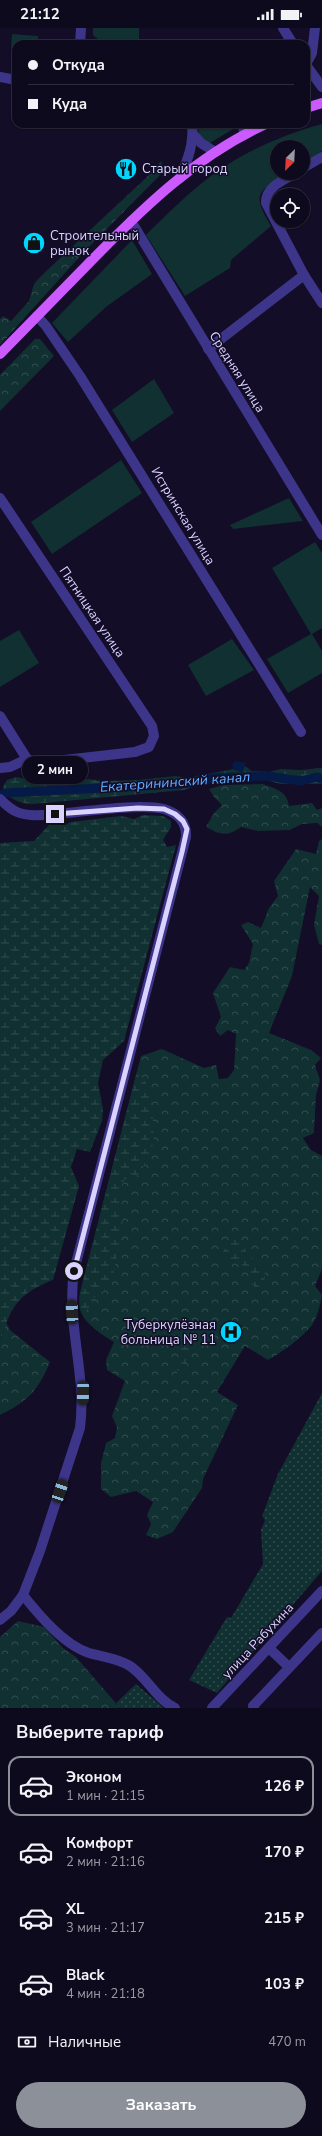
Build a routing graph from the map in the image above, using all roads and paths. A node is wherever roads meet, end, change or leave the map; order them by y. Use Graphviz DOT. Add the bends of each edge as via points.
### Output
graph roads {
  1 [pos="81,28"];
  2 [pos="282,28"];
  3 [pos="315,28"];
  4 [pos="80,40"];
  5 [pos="290,40"];
  6 [pos="310,57"];
  7 [pos="310,70"];
  8 [pos="0,78"];
  9 [pos="12,80"];
  10 [pos="322,87"];
  11 [pos="322,103"];
  12 [pos="310,107"];
  13 [pos="193,128"];
  14 [pos="244,129"];
  15 [pos="194,135"];
  16 [pos="215,152"];
  17 [pos="322,157"];
  18 [pos="310,164"];
  19 [pos="180,178"];
  20 [pos="285,180"];
  21 [pos="131,221"];
  22 [pos="304,275"];
  23 [pos="322,303"];
  24 [pos="37,316"];
  25 [pos="208,349"];
  26 [pos="0,354"];
  27 [pos="0,498"];
  28 [pos="322,535"];
  29 [pos="0,716"];
  30 [pos="301,732"];
  31 [pos="26,759"];
  32 [pos="0,768"];
  33 [pos="0,799"];
  34 [pos="322,1591"];
  35 [pos="23,1595"];
  36 [pos="0,1620"];
  37 [pos="322,1633"];
  38 [pos="269,1648"];
  39 [pos="289,1667"];
  40 [pos="175,1708"];
  41 [pos="212,1708"];
  42 [pos="254,1708"];
  1 -- 4 [label="street"];
  2 -- 5 [label="street"];
  3 -- 6 [label="street"];
  7 -- 10 [label="street"];
  8 -- 9 [label="street"];
  11 -- 12 [label="main road"];
  13 -- 15 [label="street"];
  14 -- 16 [label="main road"];
  15 -- 16 [label="street"];
  15 -- 19 [label="street"];
  16 -- 19 [label="main road"];
  17 -- 18 [label="street"];
  19 -- 21 [label="main road"];
  20 -- 22 [label="street" via="271,189 266,196 266,203"];
  21 -- 24 [label="main road"];
  21 -- 25 [label="street, Средняя улица"];
  22 -- 23 [label="street"];
  22 -- 25 [label="street"];
  24 -- 26 [label="main road"];
  24 -- 30 [label="street, Истринская улица" via="84,382"];
  25 -- 28 [label="street, Средняя улица"];
  27 -- 31 [label="street, Пятницкая улица" via="152,726 154,734 151,743 135,752 38,763"];
  29 -- 31 [label="street"];
  31 -- 32 [label="street" via="10,768"];
  33 -- 35 [label="street" via="9,808 18,812 41,815 138,808 164,809 175,814 187,829 74,1271 71,1304 82,1387 80,1428 43,1544"];
  34 -- 38 [label="street, улица Рабухина"];
  35 -- 36 [label="street" via="11,1611"];
  35 -- 40 [label="street" via="68,1642 90,1653 106,1656 130,1666 164,1702"];
  37 -- 39 [label="street"];
  38 -- 39 [label="street"];
  38 -- 41 [label="street, улица Рабухина"];
  39 -- 42 [label="street" via="253,1706"];
}
